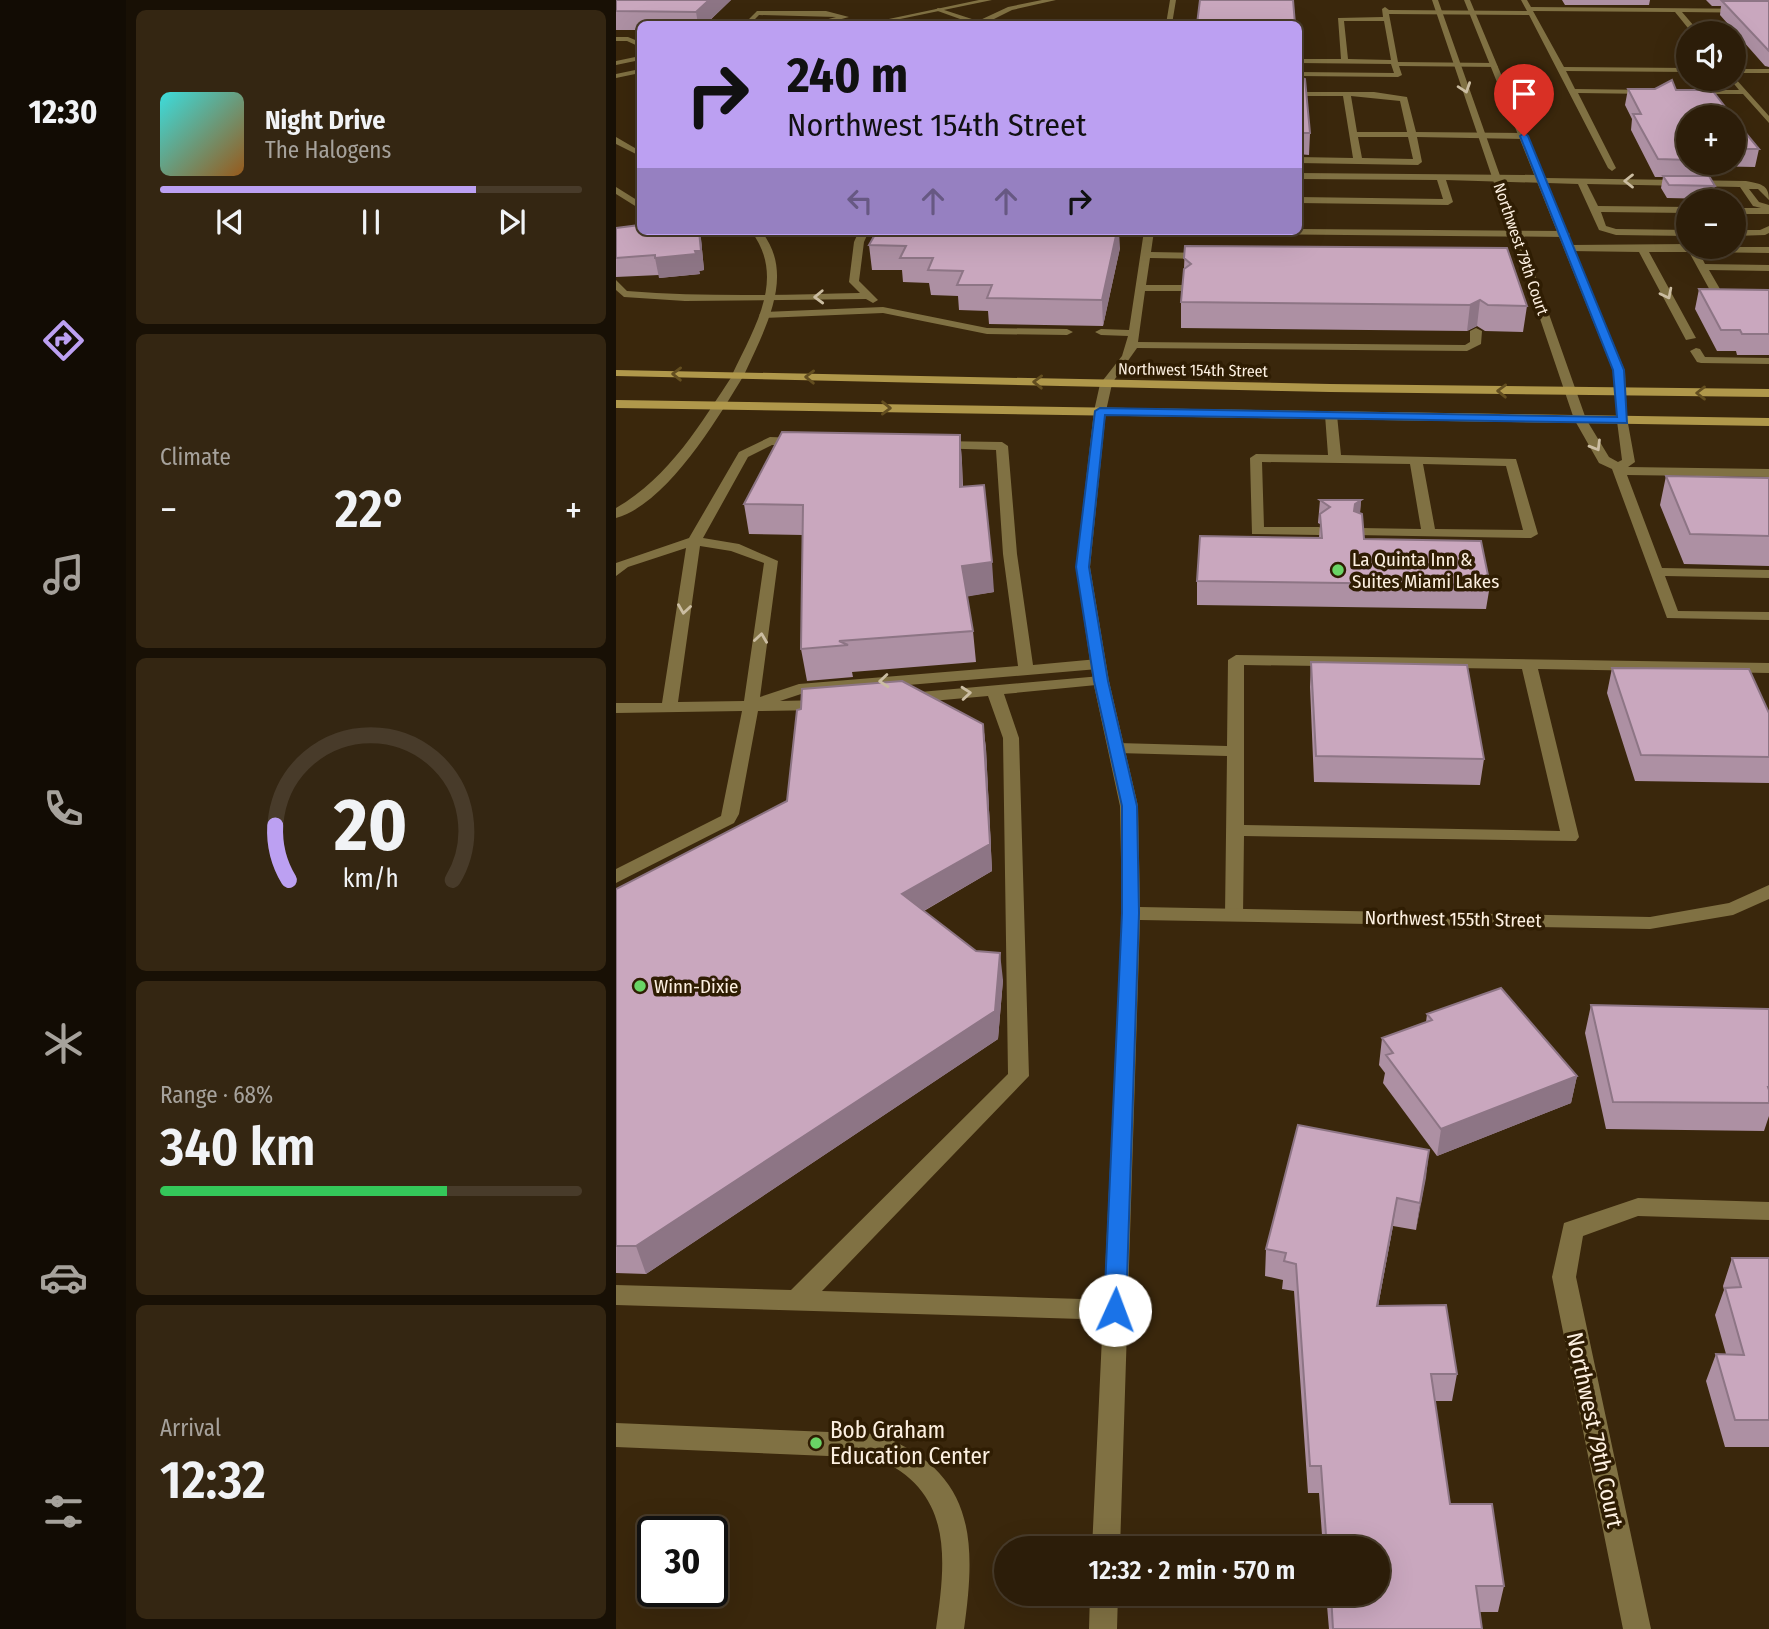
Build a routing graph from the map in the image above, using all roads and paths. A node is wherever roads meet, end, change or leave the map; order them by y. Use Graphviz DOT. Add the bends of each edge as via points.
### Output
graph roads {
  1 [pos="940,0"];
  2 [pos="989,0"];
  3 [pos="1053,0"];
  4 [pos="1172,0"];
  5 [pos="1384,0"];
  6 [pos="1435,0"];
  7 [pos="1467,0"];
  8 [pos="1524,0"];
  9 [pos="958,6"];
  10 [pos="938,10"];
  11 [pos="1677,10"];
  12 [pos="1530,11"];
  13 [pos="1769,11"];
  14 [pos="1439,12"];
  15 [pos="1473,12"];
  16 [pos="1386,16"];
  17 [pos="750,21"];
  18 [pos="825,21"];
  19 [pos="883,21"];
  20 [pos="970,21"];
  21 [pos="985,21"];
  22 [pos="1168,21"];
  23 [pos="1686,21"];
  24 [pos="616,39"];
  25 [pos="637,44"];
  26 [pos="637,59"];
  27 [pos="1302,61"];
  28 [pos="1345,62"];
  29 [pos="616,63"];
  30 [pos="1394,63"];
  31 [pos="1457,65"];
  32 [pos="1494,65"];
  33 [pos="1561,69"];
  34 [pos="1676,70"];
  35 [pos="1746,71"];
  36 [pos="1769,71"];
  37 [pos="637,72"];
  38 [pos="1302,74"];
  39 [pos="616,76"];
  40 [pos="1572,92"];
  41 [pos="1665,92"];
  42 [pos="1679,92"];
  43 [pos="1745,92"];
  44 [pos="1302,94"];
  45 [pos="1347,94"];
  46 [pos="1769,121"];
  47 [pos="1353,134"];
  48 [pos="1412,135"];
  49 [pos="1482,135"];
  50 [pos="1524,136"];
  51 [pos="616,140"];
  52 [pos="637,152"];
  53 [pos="1302,160"];
  54 [pos="1358,161"];
  55 [pos="1612,168"];
  56 [pos="1302,176"];
  57 [pos="1441,177"];
  58 [pos="1496,178"];
  59 [pos="1542,179"];
  60 [pos="1581,181"];
  61 [pos="1746,184"];
  62 [pos="616,190"];
  63 [pos="1302,201"];
  64 [pos="637,204"];
  65 [pos="1769,206"];
  66 [pos="1595,209"];
  67 [pos="1746,209"];
  68 [pos="1676,210"];
  69 [pos="1769,229"];
  70 [pos="1302,232"];
  71 [pos="1451,233"];
  72 [pos="1676,233"];
  73 [pos="1746,233"];
  74 [pos="1516,234"];
  75 [pos="1565,234"];
  76 [pos="761,235"];
  77 [pos="862,235"];
  78 [pos="1149,235"];
  79 [pos="1455,246"];
  80 [pos="1570,248"];
  81 [pos="1676,248"];
  82 [pos="1643,249"];
  83 [pos="1746,249"];
  84 [pos="1769,250"];
  85 [pos="1146,256"];
  86 [pos="1216,256"];
  87 [pos="1697,259"];
  88 [pos="1701,267"];
  89 [pos="1769,268"];
  90 [pos="616,283"];
  91 [pos="1142,284"];
  92 [pos="1184,285"];
  93 [pos="868,296"];
  94 [pos="1769,296"];
  95 [pos="770,299"];
  96 [pos="883,310"];
  97 [pos="764,315"];
  98 [pos="1476,331"];
  99 [pos="1067,332"];
  100 [pos="1101,332"];
  101 [pos="1690,338"];
  102 [pos="1133,339"];
  103 [pos="1696,351"];
  104 [pos="1769,361"];
  105 [pos="616,373"];
  106 [pos="738,375"];
  107 [pos="1106,384"];
  108 [pos="1570,392"];
  109 [pos="1621,393"];
  110 [pos="1769,393"];
  111 [pos="616,404"];
  112 [pos="720,405"];
  113 [pos="1100,411"];
  114 [pos="1331,415"];
  115 [pos="1580,419"];
  116 [pos="1623,421"];
  117 [pos="1769,422"];
  118 [pos="811,442"];
  119 [pos="920,444"];
  120 [pos="1335,459"];
  121 [pos="1416,461"];
  122 [pos="1618,469"];
  123 [pos="1769,472"];
  124 [pos="616,514"];
  125 [pos="1319,531"];
  126 [pos="1360,532"];
  127 [pos="1429,533"];
  128 [pos="694,541"];
  129 [pos="616,572"];
  130 [pos="1656,572"];
  131 [pos="1769,574"];
  132 [pos="1769,616"];
  133 [pos="1529,664"];
  134 [pos="1769,668"];
  135 [pos="1026,669"];
  136 [pos="1100,673"];
  137 [pos="994,690"];
  138 [pos="894,699"];
  139 [pos="839,704"];
  140 [pos="751,705"];
  141 [pos="669,707"];
  142 [pos="616,708"];
  143 [pos="1118,748"];
  144 [pos="1235,751"];
  145 [pos="1234,830"];
  146 [pos="616,877"];
  147 [pos="1769,891"];
  148 [pos="1131,913"];
  149 [pos="1234,915"];
  150 [pos="1769,1211"];
  151 [pos="616,1295"];
  152 [pos="796,1300"];
  153 [pos="1115,1310"];
  154 [pos="616,1435"];
  155 [pos="1106,1536"];
  156 [pos="1104,1606"];
  157 [pos="950,1629"];
  158 [pos="1103,1629"];
  159 [pos="1637,1629"];
  1 -- 9 [label="street"];
  2 -- 9 [label="street"];
  3 -- 21 [label="street" via="1010,8"];
  4 -- 22 [label="street"];
  5 -- 16 [label="street"];
  6 -- 14 [label="street, Northwest 79th Court"];
  7 -- 15 [label="street"];
  8 -- 12 [label="street"];
  9 -- 10 [label="street"];
  10 -- 19 [label="street"];
  10 -- 20 [label="street"];
  11 -- 12 [label="street"];
  11 -- 13 [label="street"];
  11 -- 23 [label="street"];
  12 -- 15 [label="street"];
  12 -- 33 [label="street"];
  14 -- 15 [label="street"];
  14 -- 16 [label="street"];
  14 -- 31 [label="street, Northwest 79th Court"];
  15 -- 32 [label="street"];
  16 -- 28 [label="street" via="1340,19"];
  16 -- 30 [label="street"];
  17 -- 18 [label="street" via="757,13 846,17"];
  24 -- 25 [label="street"];
  26 -- 29 [label="street"];
  27 -- 28 [label="street"];
  28 -- 30 [label="street"];
  30 -- 31 [label="street"];
  30 -- 38 [label="street" via="1398,75"];
  31 -- 32 [label="street"];
  31 -- 49 [label="street, Northwest 79th Court, one-way"];
  32 -- 50 [label="street"];
  33 -- 34 [label="street"];
  33 -- 40 [label="street"];
  35 -- 36 [label="street"];
  37 -- 39 [label="street"];
  40 -- 41 [label="street"];
  40 -- 55 [label="street"];
  42 -- 43 [label="street"];
  43 -- 46 [label="street"];
  44 -- 45 [label="street"];
  45 -- 47 [label="street"];
  45 -- 48 [label="street" via="1404,99"];
  47 -- 48 [label="street"];
  47 -- 54 [label="street"];
  48 -- 49 [label="street"];
  48 -- 54 [label="street" via="1418,162"];
  49 -- 50 [label="street"];
  49 -- 58 [label="street, Northwest 79th Court"];
  50 -- 59 [label="street"];
  51 -- 52 [label="street"];
  53 -- 54 [label="street"];
  56 -- 57 [label="street"];
  57 -- 58 [label="street"];
  57 -- 63 [label="street" via="1448,202"];
  58 -- 59 [label="street"];
  58 -- 74 [label="street, Northwest 79th Court"];
  59 -- 60 [label="street"];
  59 -- 75 [label="street"];
  61 -- 60 [label="street, one-way"];
  60 -- 66 [label="street"];
  61 -- 65 [label="street" via="1761,187"];
  61 -- 65 [label="street" via="1744,189 1756,204"];
  62 -- 64 [label="street"];
  65 -- 67 [label="street"];
  66 -- 68 [label="street"];
  66 -- 72 [label="street" via="1602,228"];
  69 -- 73 [label="street"];
  70 -- 71 [label="street"];
  71 -- 74 [label="street"];
  71 -- 79 [label="street"];
  74 -- 75 [label="street"];
  74 -- 108 [label="street, Northwest 79th Court"];
  75 -- 80 [label="street"];
  76 -- 95 [label="street" via="774,265"];
  77 -- 93 [label="street" via="854,282"];
  78 -- 85 [label="street"];
  80 -- 82 [label="street"];
  80 -- 109 [label="street" via="1619,370"];
  81 -- 82 [label="street"];
  82 -- 101 [label="street, one-way"];
  83 -- 84 [label="street"];
  85 -- 86 [label="street"];
  85 -- 91 [label="street"];
  87 -- 88 [label="street"];
  88 -- 89 [label="street"];
  88 -- 94 [label="street" via="1716,292"];
  90 -- 95 [label="street" via="624,295"];
  91 -- 92 [label="street"];
  91 -- 102 [label="street"];
  93 -- 95 [label="street, one-way"];
  93 -- 96 [label="street"];
  95 -- 97 [label="street"];
  96 -- 97 [label="street"];
  96 -- 99 [label="street" via="987,331"];
  97 -- 106 [label="street"];
  98 -- 102 [label="street" via="1475,344 1467,348"];
  100 -- 102 [label="street"];
  102 -- 107 [label="street" via="1129,358"];
  103 -- 104 [label="street" via="1701,360"];
  106 -- 105 [label="main road, Northwest 154th Street, one-way"];
  107 -- 106 [label="main road, Northwest 154th Street, one-way"];
  106 -- 112 [label="street"];
  108 -- 107 [label="main road, Northwest 154th Street, one-way"];
  107 -- 113 [label="street"];
  108 -- 109 [label="main road, Northwest 154th Street"];
  108 -- 115 [label="street, Northwest 79th Court"];
  110 -- 109 [label="main road, Northwest 154th Street, one-way"];
  109 -- 116 [label="street"];
  111 -- 112 [label="main road"];
  112 -- 113 [label="main road, one-way"];
  112 -- 124 [label="street" via="657,488"];
  113 -- 114 [label="main road"];
  113 -- 136 [label="street" via="1083,567"];
  114 -- 115 [label="main road"];
  114 -- 120 [label="street"];
  115 -- 116 [label="main road"];
  115 -- 122 [label="street, Northwest 79th Court, one-way" via="1604,460"];
  116 -- 117 [label="main road"];
  116 -- 122 [label="street" via="1629,461"];
  118 -- 128 [label="street" via="770,441 743,455"];
  119 -- 135 [label="street" via="1002,446 1010,554"];
  120 -- 121 [label="street"];
  120 -- 125 [label="street" via="1256,458 1257,531"];
  121 -- 127 [label="street"];
  121 -- 127 [label="street" via="1511,462 1531,534"];
  122 -- 123 [label="street"];
  122 -- 130 [label="street"];
  126 -- 127 [label="street"];
  128 -- 129 [label="street" via="623,564"];
  140 -- 128 [label="street, one-way" via="771,561 734,547"];
  128 -- 141 [label="street, one-way"];
  130 -- 131 [label="street"];
  130 -- 132 [label="street" via="1672,615"];
  133 -- 134 [label="street"];
  133 -- 144 [label="street" via="1236,660"];
  133 -- 145 [label="street" via="1570,836"];
  135 -- 136 [label="street"];
  135 -- 140 [label="street, one-way" via="799,689"];
  136 -- 137 [label="street"];
  136 -- 143 [label="street"];
  138 -- 137 [label="street, one-way"];
  137 -- 152 [label="street" via="1011,738 1019,1076"];
  139 -- 140 [label="street" via="798,708"];
  140 -- 141 [label="street"];
  140 -- 146 [label="street" via="728,819"];
  141 -- 142 [label="street"];
  143 -- 144 [label="street"];
  143 -- 148 [label="street" via="1129,806"];
  144 -- 145 [label="street"];
  145 -- 149 [label="street"];
  147 -- 149 [label="street, Northwest 155th Street" via="1733,909 1650,923"];
  148 -- 149 [label="street, Northwest 155th Street"];
  148 -- 153 [label="street"];
  150 -- 159 [label="street, Northwest 79th Court" via="1638,1207 1572,1230 1564,1277"];
  151 -- 152 [label="street"];
  152 -- 153 [label="street"];
  153 -- 155 [label="street"];
  154 -- 157 [label="street" via="877,1446 911,1463 938,1491 955,1527 959,1568"];
  156 -- 158 [label="street"];
}
